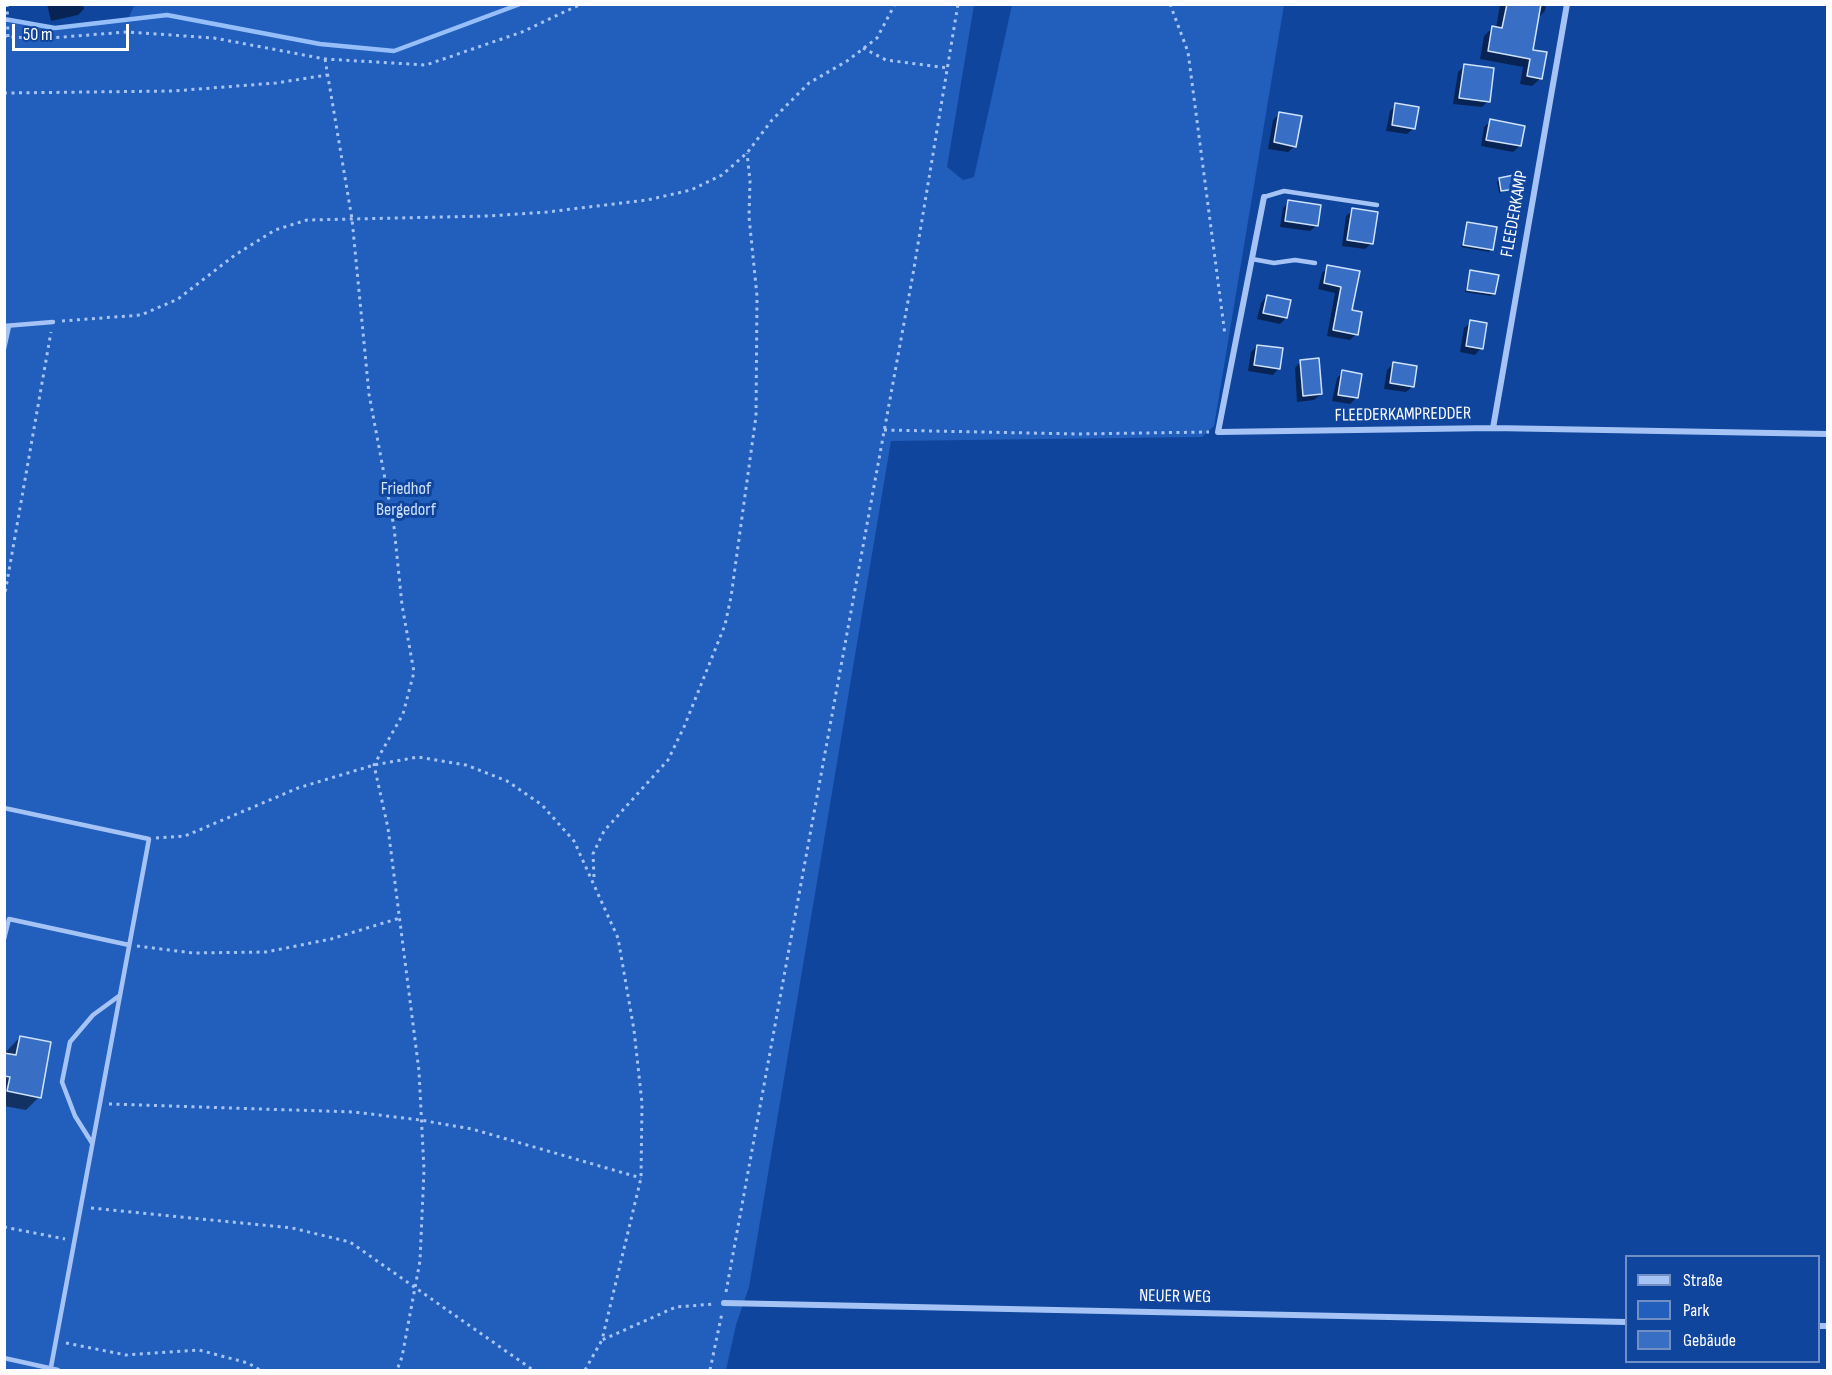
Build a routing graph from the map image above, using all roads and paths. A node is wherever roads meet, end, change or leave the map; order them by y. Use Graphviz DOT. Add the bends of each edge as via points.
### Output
graph roads {
  1 [pos="8,4"];
  2 [pos="581,4"];
  3 [pos="895,4"];
  4 [pos="958,4"];
  5 [pos="1170,4"];
  6 [pos="1567,4"];
  7 [pos="6,36"];
  8 [pos="863,48"];
  9 [pos="325,59"];
  10 [pos="948,68"];
  11 [pos="327,75"];
  12 [pos="4,93"];
  13 [pos="747,153"];
  14 [pos="1264,197"];
  15 [pos="1377,205"];
  16 [pos="352,219"];
  17 [pos="1252,260"];
  18 [pos="1315,262"];
  19 [pos="53,322"];
  20 [pos="7,326"];
  21 [pos="1224,344"];
  22 [pos="4,349"];
  23 [pos="1492,428"];
  24 [pos="884,430"];
  25 [pos="1218,432"];
  26 [pos="1827,434"];
  27 [pos="4,599"];
  28 [pos="374,765"];
  29 [pos="4,808"];
  30 [pos="148,839"];
  31 [pos="594,880"];
  32 [pos="400,918"];
  33 [pos="4,939"];
  34 [pos="129,945"];
  35 [pos="119,996"];
  36 [pos="101,1104"];
  37 [pos="420,1120"];
  38 [pos="93,1144"];
  39 [pos="641,1178"];
  40 [pos="80,1206"];
  41 [pos="4,1227"];
  42 [pos="73,1241"];
  43 [pos="416,1286"];
  44 [pos="724,1303"];
  45 [pos="1625,1322"];
  46 [pos="602,1340"];
  47 [pos="55,1341"];
  48 [pos="4,1358"];
  49 [pos="51,1367"];
  50 [pos="58,1371"];
  51 [pos="260,1371"];
  52 [pos="397,1371"];
  53 [pos="533,1371"];
  54 [pos="585,1371"];
  55 [pos="710,1371"];
  1 -- 7 [label="path"];
  2 -- 9 [label="path" via="522,32 426,64"];
  3 -- 8 [label="path" via="877,38"];
  4 -- 10 [label="path"];
  5 -- 21 [label="path" via="1188,52"];
  6 -- 23 [label="street, FLEEDERKAMP"];
  7 -- 9 [label="path" via="37,39 127,33 214,38"];
  8 -- 10 [label="path" via="886,60"];
  8 -- 13 [label="path" via="793,97"];
  9 -- 11 [label="path"];
  10 -- 24 [label="path"];
  11 -- 12 [label="path" via="173,91"];
  11 -- 16 [label="path"];
  13 -- 16 [label="path" via="722,175 691,190 647,200 501,215"];
  13 -- 31 [label="path" via="757,296 756,416 731,597 725,625 684,727 668,760 604,831 593,854"];
  14 -- 15 [label="lane" via="1284,192"];
  14 -- 17 [label="street"];
  16 -- 19 [label="path" via="308,220 275,230 178,299 141,315"];
  16 -- 28 [label="path" via="369,394 394,527 414,672 404,714"];
  17 -- 18 [label="lane"];
  17 -- 25 [label="street"];
  19 -- 20 [label="lane"];
  19 -- 27 [label="path"];
  20 -- 22 [label="lane"];
  23 -- 25 [label="street, FLEEDERKAMPREDDER"];
  23 -- 26 [label="street, FLEEDERKAMPREDDER"];
  24 -- 25 [label="path"];
  24 -- 44 [label="path"];
  28 -- 30 [label="path" via="298,788 185,836"];
  28 -- 31 [label="path" via="418,757 466,765 507,781 542,805 574,841"];
  28 -- 32 [label="path" via="388,828"];
  29 -- 30 [label="lane"];
  30 -- 34 [label="lane"];
  31 -- 39 [label="path" via="618,938 634,1030 642,1103"];
  32 -- 34 [label="path" via="331,939 266,952 193,953"];
  32 -- 37 [label="path" via="419,1071"];
  33 -- 34 [label="lane" via="9,919"];
  34 -- 35 [label="lane"];
  35 -- 36 [label="lane"];
  35 -- 38 [label="lane" via="93,1015 70,1042 62,1082 75,1116"];
  36 -- 37 [label="path" via="354,1112"];
  36 -- 38 [label="lane"];
  37 -- 39 [label="path" via="472,1129"];
  37 -- 43 [label="path" via="424,1170"];
  38 -- 40 [label="lane"];
  39 -- 46 [label="path"];
  40 -- 42 [label="lane"];
  40 -- 43 [label="path" via="292,1228 350,1242"];
  41 -- 42 [label="path"];
  42 -- 47 [label="lane"];
  43 -- 52 [label="path"];
  43 -- 53 [label="path"];
  44 -- 45 [label="street, NEUER WEG"];
  44 -- 46 [label="path" via="676,1307"];
  44 -- 55 [label="path"];
  46 -- 54 [label="path"];
  47 -- 49 [label="lane"];
  47 -- 51 [label="path" via="126,1355 199,1350 248,1363"];
  48 -- 49 [label="lane"];
  49 -- 50 [label="lane"];
}
